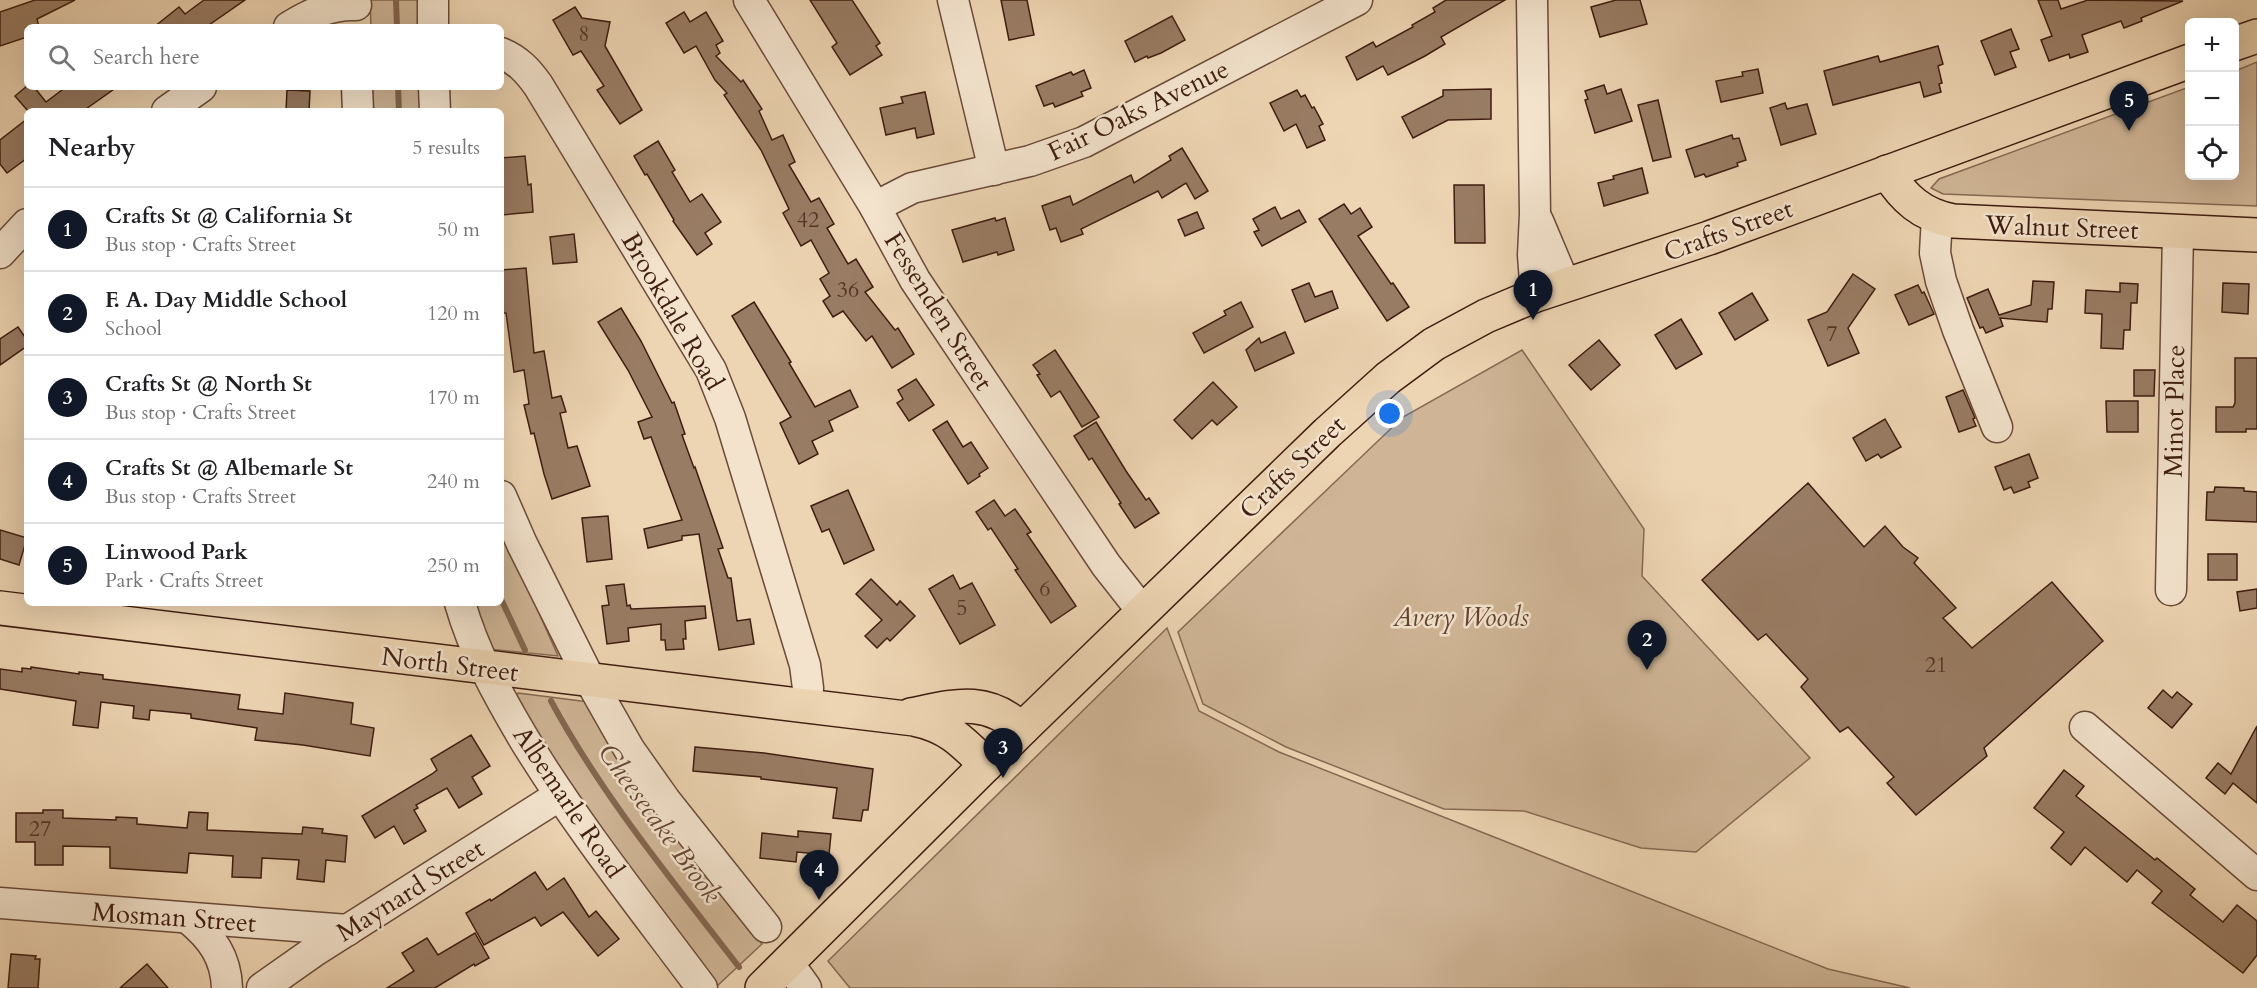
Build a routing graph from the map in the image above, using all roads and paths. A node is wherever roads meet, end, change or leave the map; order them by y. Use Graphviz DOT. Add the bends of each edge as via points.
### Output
graph roads {
  1 [pos="433,0"];
  2 [pos="749,0"];
  3 [pos="952,0"];
  4 [pos="1357,0"];
  5 [pos="1532,0"];
  6 [pos="1319,8"];
  7 [pos="356,11"];
  8 [pos="294,24"];
  9 [pos="433,24"];
  10 [pos="2257,36"];
  11 [pos="2239,43"];
  12 [pos="504,55"];
  13 [pos="2185,62"];
  14 [pos="197,90"];
  15 [pos="357,90"];
  16 [pos="434,90"];
  17 [pos="171,108"];
  18 [pos="358,108"];
  19 [pos="435,108"];
  20 [pos="994,170"];
  21 [pos="1887,172"];
  22 [pos="875,207"];
  23 [pos="1937,217"];
  24 [pos="24,227"];
  25 [pos="2178,232"];
  26 [pos="2257,235"];
  27 [pos="0,253"];
  28 [pos="1550,290"];
  29 [pos="1997,427"];
  30 [pos="504,503"];
  31 [pos="2171,590"];
  32 [pos="461,606"];
  33 [pos="0,608"];
  34 [pos="1143,612"];
  35 [pos="484,668"];
  36 [pos="591,682"];
  37 [pos="807,706"];
  38 [pos="901,717"];
  39 [pos="2085,728"];
  40 [pos="1022,729"];
  41 [pos="986,765"];
  42 [pos="560,795"];
  43 [pos="2257,875"];
  44 [pos="0,903"];
  45 [pos="189,919"];
  46 [pos="766,927"];
  47 [pos="348,930"];
  48 [pos="797,975"];
  49 [pos="227,988"];
  50 [pos="262,988"];
  51 [pos="702,988"];
  52 [pos="762,988"];
  1 -- 9 [label="street"];
  2 -- 22 [label="street, Fessenden Street"];
  3 -- 20 [label="street"];
  4 -- 6 [label="street, Fair Oaks Avenue"];
  5 -- 28 [label="street" via="1533,255"];
  6 -- 20 [label="street, Fair Oaks Avenue" via="1093,138"];
  7 -- 8 [label="street" via="332,6"];
  10 -- 11 [label="main road"];
  12 -- 37 [label="street, Brookdale Road" via="521,65 538,86 711,370 730,418 803,658"];
  13 -- 21 [label="main road, Crafts Street"];
  14 -- 17 [label="street"];
  15 -- 18 [label="street"];
  16 -- 19 [label="street"];
  20 -- 22 [label="street, Fair Oaks Avenue" via="912,188"];
  21 -- 23 [label="main road, Walnut Street" via="1912,204"];
  21 -- 28 [label="main road, Crafts Street" via="1709,238"];
  22 -- 34 [label="street, Fessenden Street" via="946,327 1106,565"];
  23 -- 25 [label="main road, Walnut Street" via="1970,223"];
  23 -- 29 [label="street" via="1935,253 1941,281"];
  24 -- 27 [label="street"];
  25 -- 26 [label="main road, Walnut Street"];
  25 -- 31 [label="street, Minot Place"];
  28 -- 34 [label="main road, Crafts Street" via="1451,334 1388,378"];
  30 -- 36 [label="street"];
  32 -- 35 [label="street, Albemarle Road"];
  33 -- 35 [label="main road, North Street"];
  34 -- 40 [label="main road, Crafts Street"];
  35 -- 36 [label="main road, North Street"];
  35 -- 42 [label="street, Albemarle Road"];
  36 -- 37 [label="main road, North Street"];
  36 -- 46 [label="street" via="643,771"];
  37 -- 38 [label="main road, North Street"];
  38 -- 40 [label="main road, North Street" via="969,706 1004,714"];
  38 -- 41 [label="main road, North Street" via="943,727"];
  39 -- 43 [label="street"];
  40 -- 41 [label="main road, Crafts Street"];
  41 -- 48 [label="main road, Crafts Street"];
  42 -- 47 [label="street, Maynard Street"];
  42 -- 51 [label="street, Albemarle Road"];
  44 -- 45 [label="street, Mosman Street"];
  45 -- 47 [label="street, Mosman Street"];
  45 -- 49 [label="street" via="219,950"];
  47 -- 50 [label="street, Maynard Street"];
  48 -- 52 [label="main road, Crafts Street"];
}
